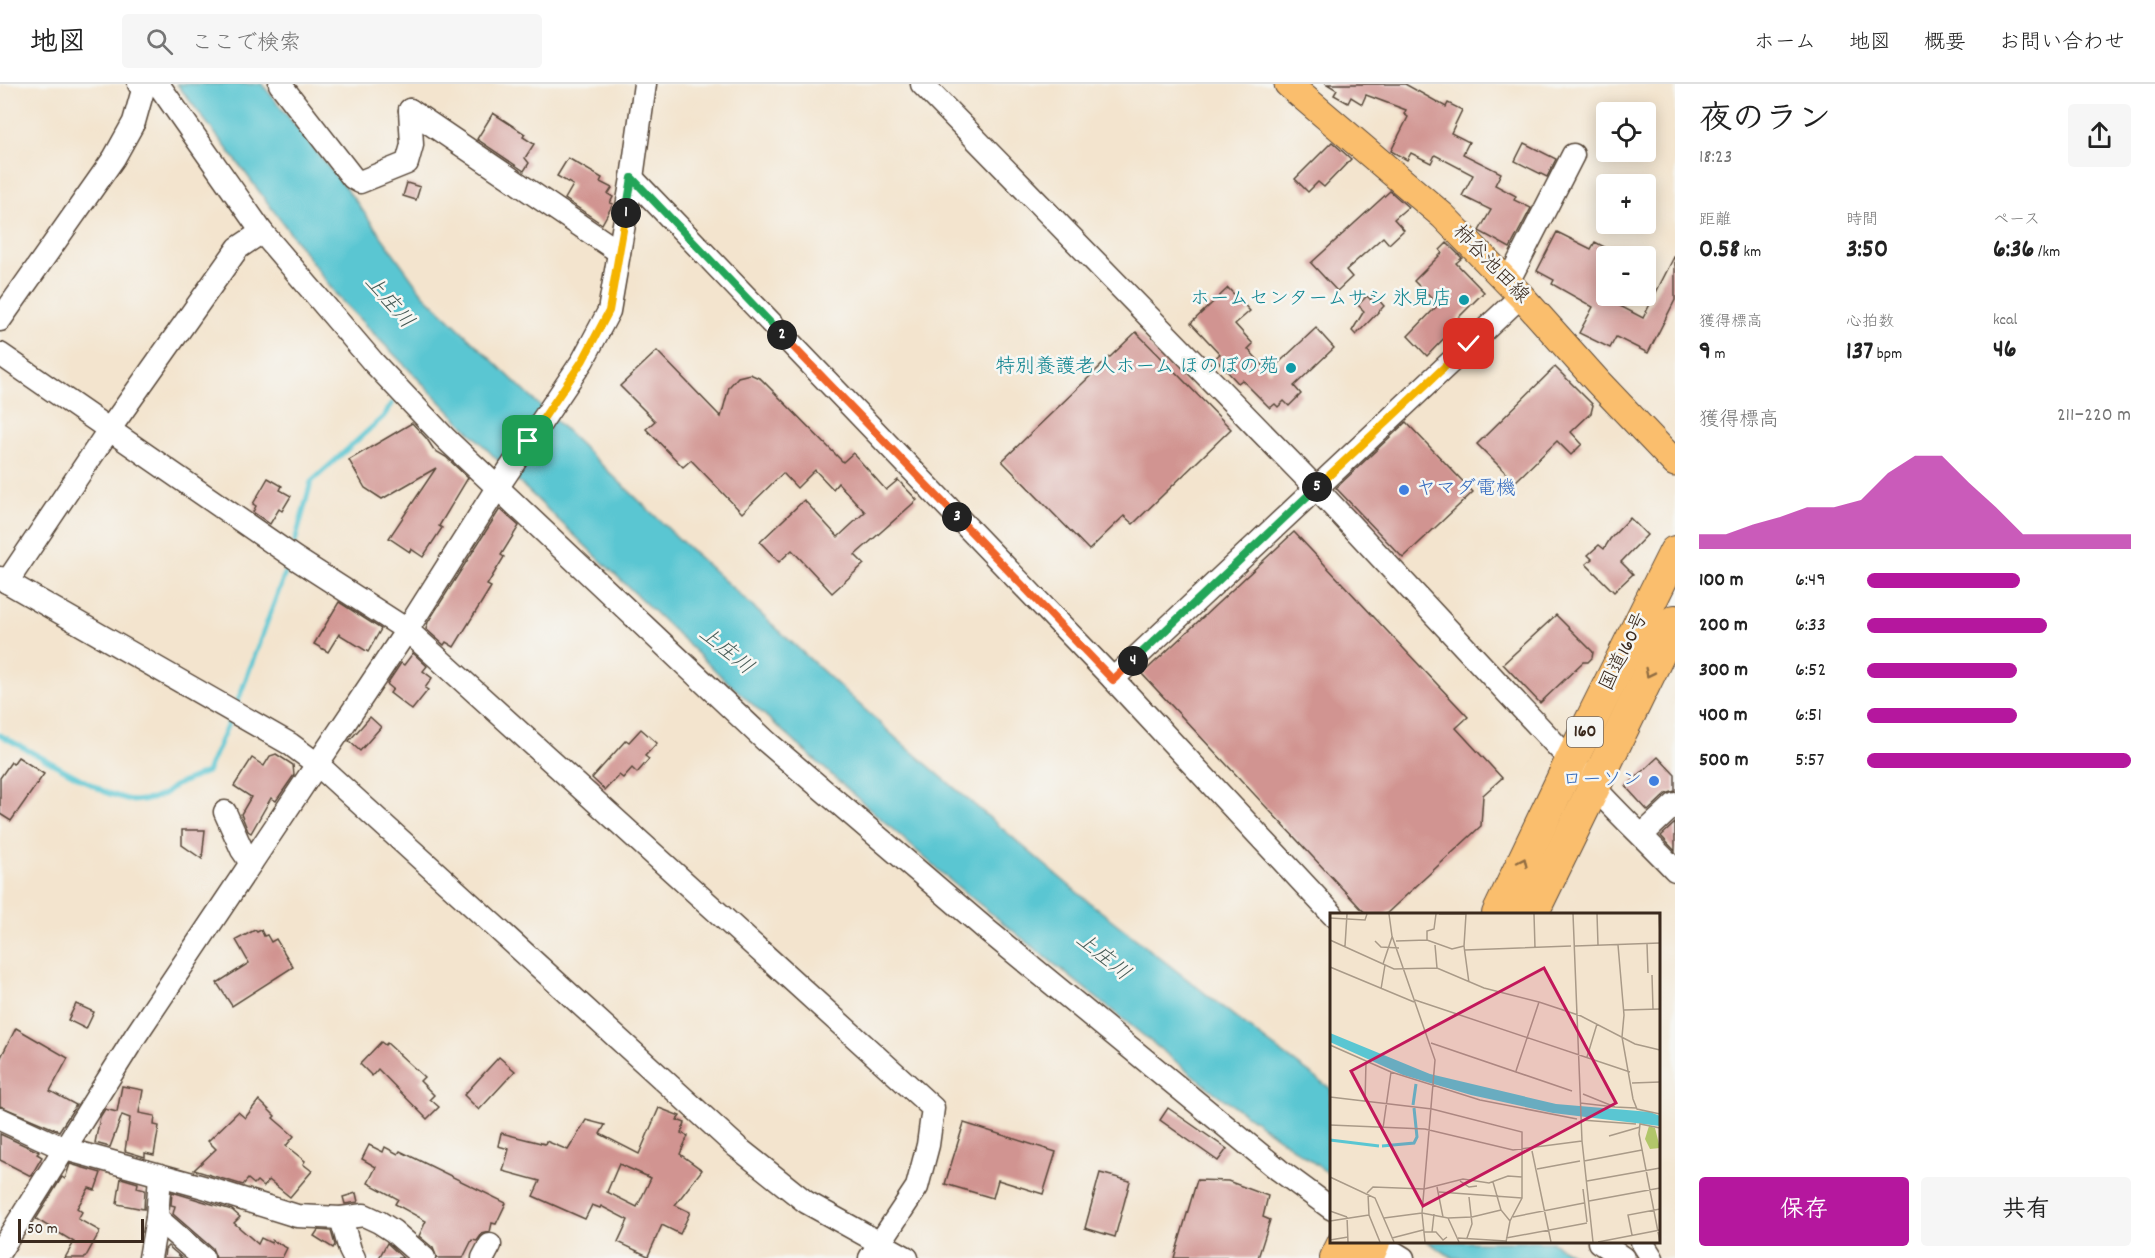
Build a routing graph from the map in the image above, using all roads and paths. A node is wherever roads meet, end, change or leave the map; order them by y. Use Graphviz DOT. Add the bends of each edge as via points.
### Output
graph roads {
  1 [pos="139,84"];
  2 [pos="158,84"];
  3 [pos="280,84"];
  4 [pos="645,84"];
  5 [pos="922,84"];
  6 [pos="1288,84"];
  7 [pos="1573,155"];
  8 [pos="632,178"];
  9 [pos="262,232"];
  10 [pos="619,252"];
  11 [pos="1514,289"];
  12 [pos="0,320"];
  13 [pos="0,354"];
  14 [pos="109,430"];
  15 [pos="1675,463"];
  16 [pos="497,488"];
  17 [pos="1316,488"];
  18 [pos="1675,552"];
  19 [pos="3,580"];
  20 [pos="1675,621"];
  21 [pos="407,630"];
  22 [pos="1113,680"];
  23 [pos="1571,761"];
  24 [pos="317,764"];
  25 [pos="1592,788"];
  26 [pos="1675,804"];
  27 [pos="225,812"];
  28 [pos="1642,835"];
  29 [pos="251,863"];
  30 [pos="1675,870"];
  31 [pos="1330,913"];
  32 [pos="1499,913"];
  33 [pos="1533,913"];
  34 [pos="0,1119"];
  35 [pos="65,1149"];
  36 [pos="160,1175"];
  37 [pos="1330,1208"];
  38 [pos="157,1218"];
  39 [pos="341,1218"];
  40 [pos="1344,1243"];
  41 [pos="1375,1243"];
  42 [pos="1378,1243"];
  43 [pos="1600,1243"];
  44 [pos="1643,1243"];
  45 [pos="874,1250"];
  46 [pos="0,1251"];
  47 [pos="150,1258"];
  48 [pos="203,1258"];
  49 [pos="354,1258"];
  50 [pos="424,1258"];
  51 [pos="907,1258"];
  52 [pos="1336,1258"];
  53 [pos="1366,1258"];
  54 [pos="1403,1258"];
  55 [pos="1623,1258"];
  56 [pos="1652,1258"];
  1 -- 12 [label="street" via="144,90 134,122 114,158"];
  2 -- 9 [label="street"];
  3 -- 10 [label="street" via="360,182 407,163 412,146 410,110"];
  4 -- 8 [label="street"];
  5 -- 17 [label="street"];
  6 -- 11 [label="main road, 柿谷池田線" via="1443,216"];
  7 -- 11 [label="street"];
  8 -- 10 [label="street"];
  8 -- 22 [label="street"];
  9 -- 14 [label="street" via="238,248"];
  9 -- 16 [label="street" via="373,362"];
  10 -- 16 [label="street" via="609,311 583,360"];
  11 -- 15 [label="main road, 柿谷池田線"];
  11 -- 17 [label="street"];
  13 -- 14 [label="street"];
  14 -- 19 [label="street"];
  14 -- 21 [label="street"];
  16 -- 21 [label="street"];
  16 -- 37 [label="street" via="776,750 998,939"];
  17 -- 22 [label="street"];
  17 -- 23 [label="street"];
  18 -- 23 [label="highway, 国道160号 / 160"];
  19 -- 24 [label="street" via="290,744"];
  20 -- 25 [label="highway, 国道160号 / 160, one-way"];
  21 -- 24 [label="street"];
  21 -- 45 [label="street" via="933,1108 917,1186"];
  22 -- 31 [label="street"];
  23 -- 25 [label="street"];
  32 -- 23 [label="highway, 国道160号 / 160, one-way"];
  24 -- 29 [label="street"];
  24 -- 45 [label="street" via="737,1148"];
  25 -- 28 [label="street"];
  25 -- 33 [label="highway, 国道160号 / 160"];
  26 -- 28 [label="street"];
  27 -- 29 [label="street"];
  28 -- 30 [label="street"];
  29 -- 35 [label="street"];
  34 -- 35 [label="street"];
  35 -- 36 [label="street"];
  35 -- 46 [label="street"];
  36 -- 38 [label="street"];
  36 -- 39 [label="street" via="297,1216"];
  38 -- 47 [label="street"];
  38 -- 48 [label="street"];
  39 -- 49 [label="street"];
  39 -- 50 [label="street" via="364,1215 379,1222"];
  40 -- 52 [label="highway"];
  41 -- 53 [label="highway"];
  42 -- 54 [label="street"];
  43 -- 55 [label="street"];
  44 -- 56 [label="street"];
  45 -- 51 [label="street"];
}
